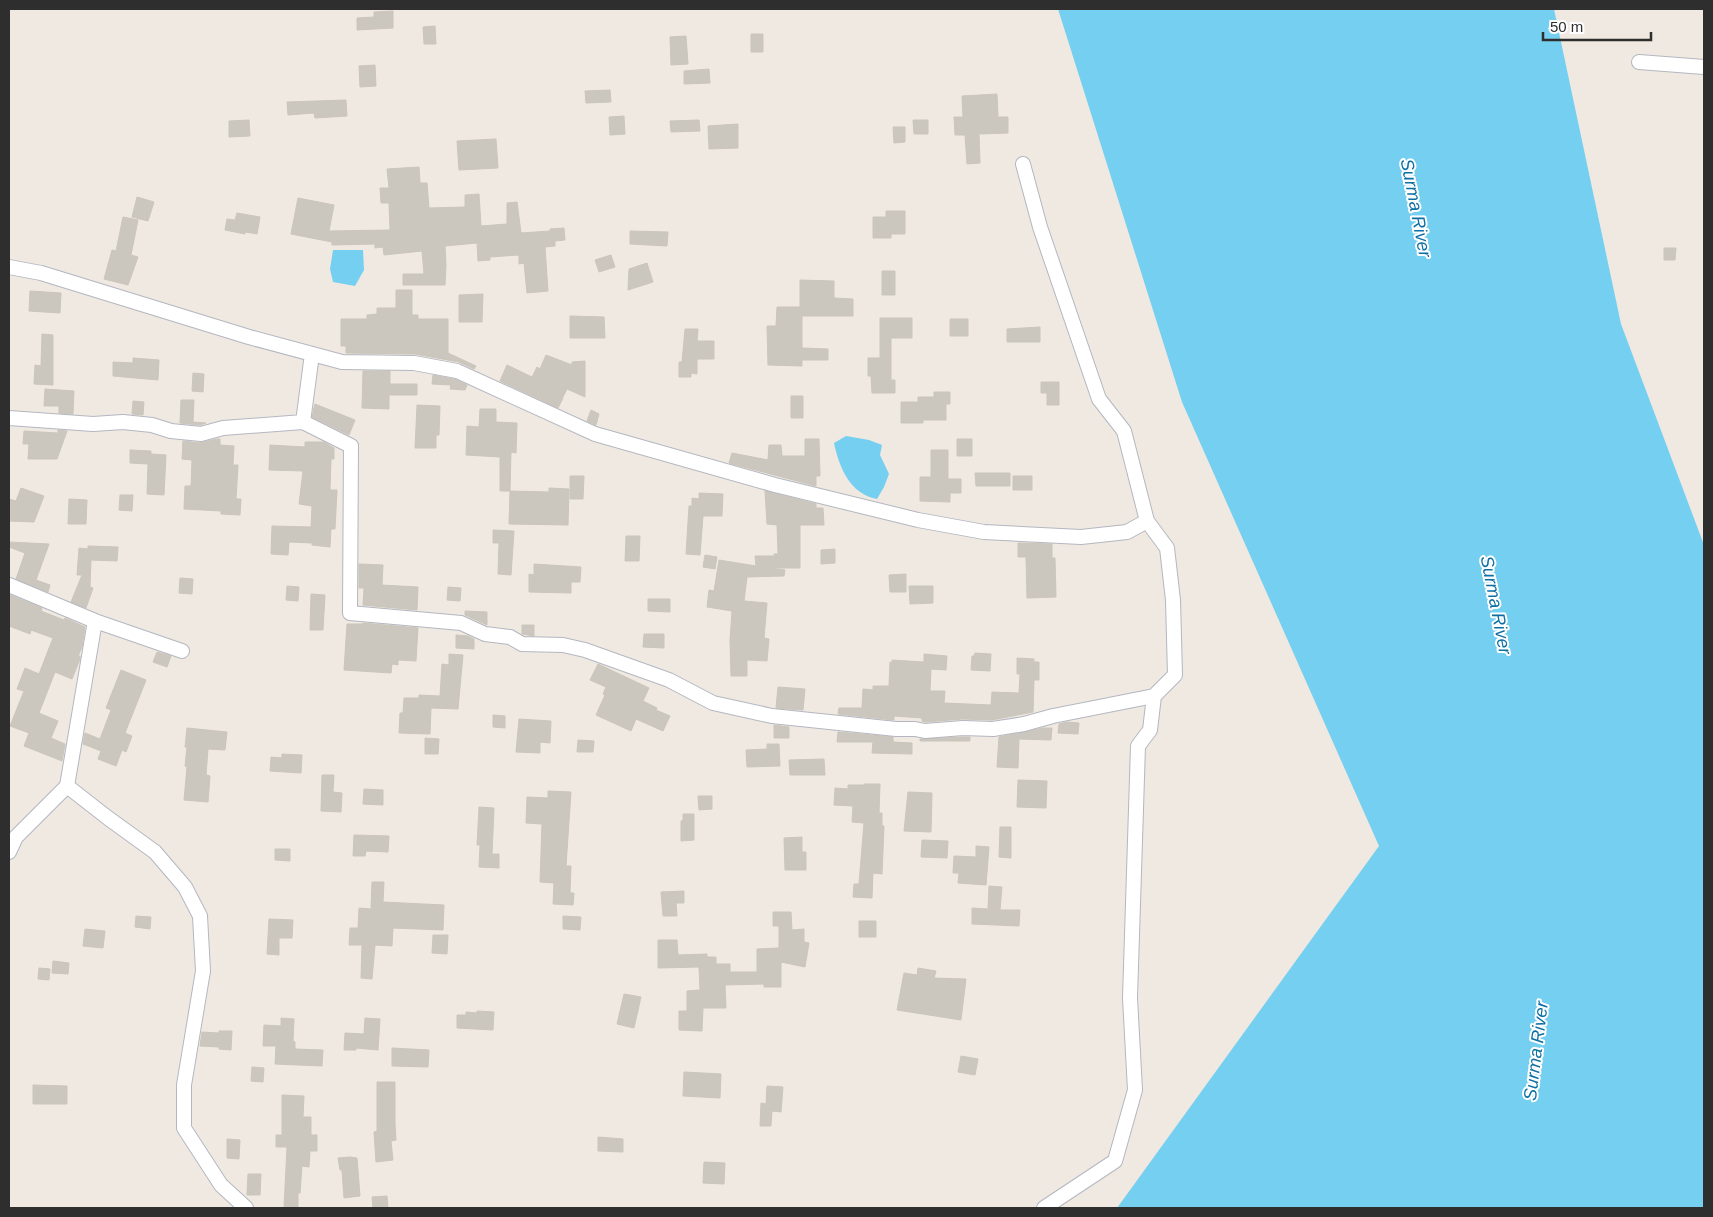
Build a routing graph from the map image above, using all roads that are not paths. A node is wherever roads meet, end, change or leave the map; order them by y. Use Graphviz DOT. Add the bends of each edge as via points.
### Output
graph roads {
  1 [pos="1639,62"];
  2 [pos="1704,67"];
  3 [pos="1023,164"];
  4 [pos="9,267"];
  5 [pos="312,354"];
  6 [pos="9,418"];
  7 [pos="303,422"];
  8 [pos="1147,521"];
  9 [pos="9,585"];
  10 [pos="96,621"];
  11 [pos="182,651"];
  12 [pos="1154,696"];
  13 [pos="67,786"];
  14 [pos="9,852"];
  15 [pos="246,1208"];
  16 [pos="1044,1208"];
  1 -- 2 [label="street"];
  3 -- 8 [label="street" via="1040,226 1099,399 1124,431"];
  4 -- 5 [label="street" via="41,272"];
  5 -- 7 [label="street"];
  5 -- 8 [label="street" via="342,362 414,363 457,371 595,434 775,485 918,520 984,532 1081,537 1127,532"];
  6 -- 7 [label="street" via="93,424 123,422 201,434 223,428"];
  7 -- 12 [label="street" via="351,446 350,613 461,623 485,634 510,637 522,644 563,645 586,650 669,680 713,703 772,716 896,729 993,729"];
  8 -- 12 [label="street" via="1167,548 1173,600 1175,675"];
  9 -- 10 [label="street"];
  10 -- 11 [label="street"];
  10 -- 13 [label="street"];
  12 -- 16 [label="street" via="1150,730 1138,746 1130,998 1135,1090 1115,1161"];
  13 -- 14 [label="street" via="16,837"];
  13 -- 15 [label="street" via="155,852 185,887 200,916 203,971 184,1085 184,1128 221,1185"];
}
